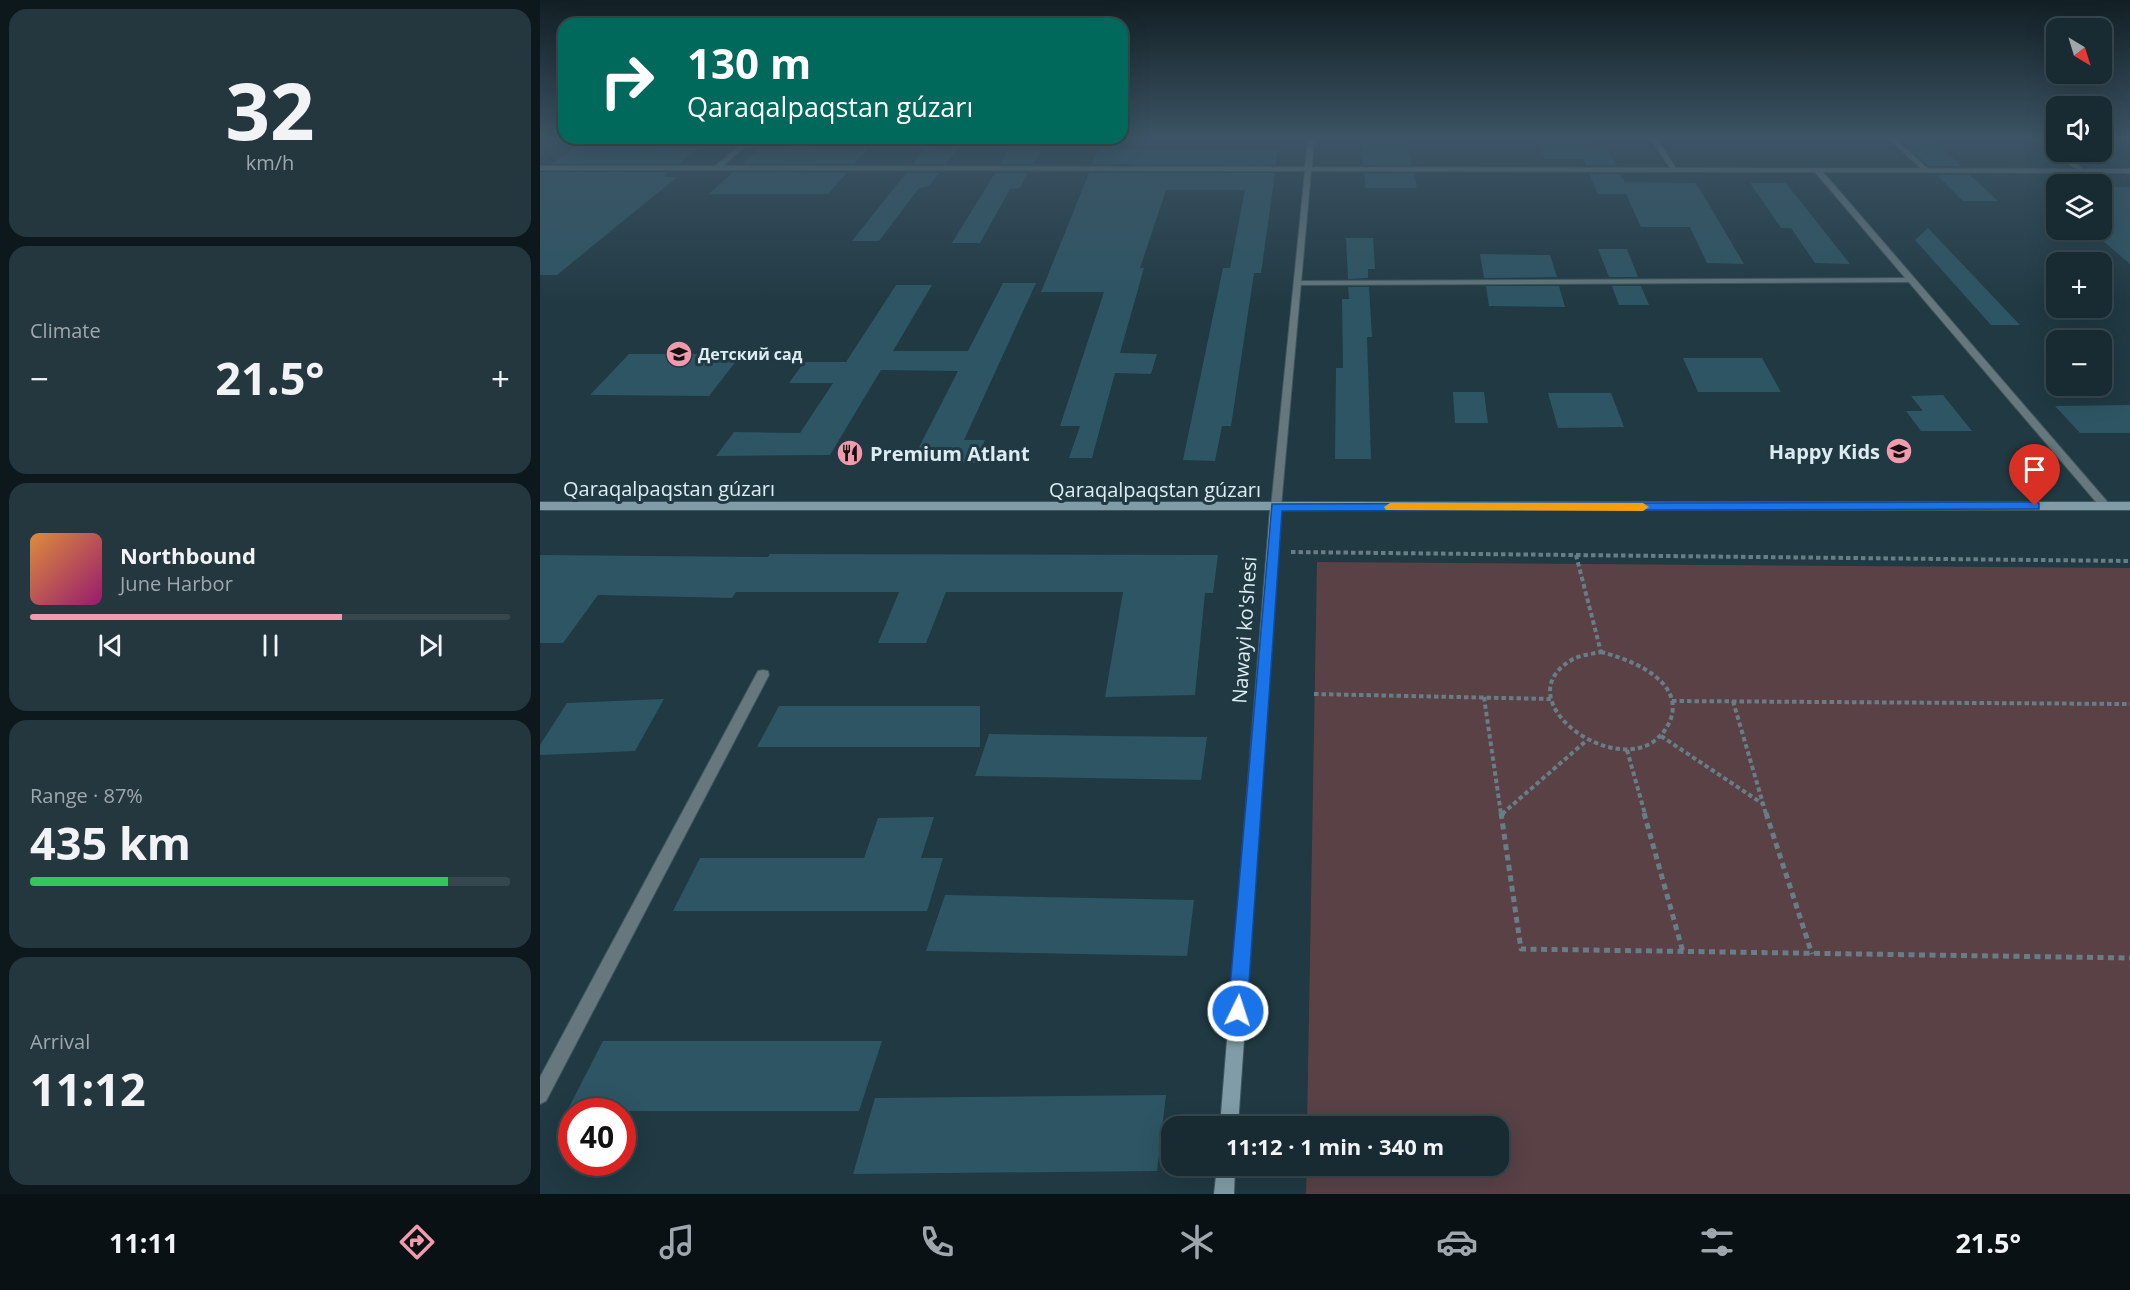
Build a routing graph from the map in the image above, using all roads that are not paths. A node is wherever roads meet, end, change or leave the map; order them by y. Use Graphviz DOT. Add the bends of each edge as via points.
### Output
graph roads {
  1 [pos="1307,195"];
  2 [pos="1838,195"];
  3 [pos="1910,280"];
  4 [pos="1298,283"];
  5 [pos="540,506"];
  6 [pos="2106,506"];
  7 [pos="2130,506"];
  8 [pos="1276,507"];
  9 [pos="763,675"];
  10 [pos="540,1095"];
  11 [pos="1230,1116"];
  12 [pos="1225,1176"];
  13 [pos="1224,1194"];
  1 -- 4 [label="street, Nawayi ko'shesi"];
  2 -- 3 [label="street"];
  3 -- 4 [label="street"];
  3 -- 6 [label="street"];
  4 -- 8 [label="street, Nawayi ko'shesi"];
  5 -- 8 [label="street, Qaraqalpaqstan gúzarı"];
  6 -- 7 [label="street, Qaraqalpaqstan gúzarı"];
  6 -- 8 [label="street, Qaraqalpaqstan gúzarı"];
  8 -- 11 [label="street, Nawayi ko'shesi"];
  9 -- 10 [label="street"];
  12 -- 13 [label="street"];
}
